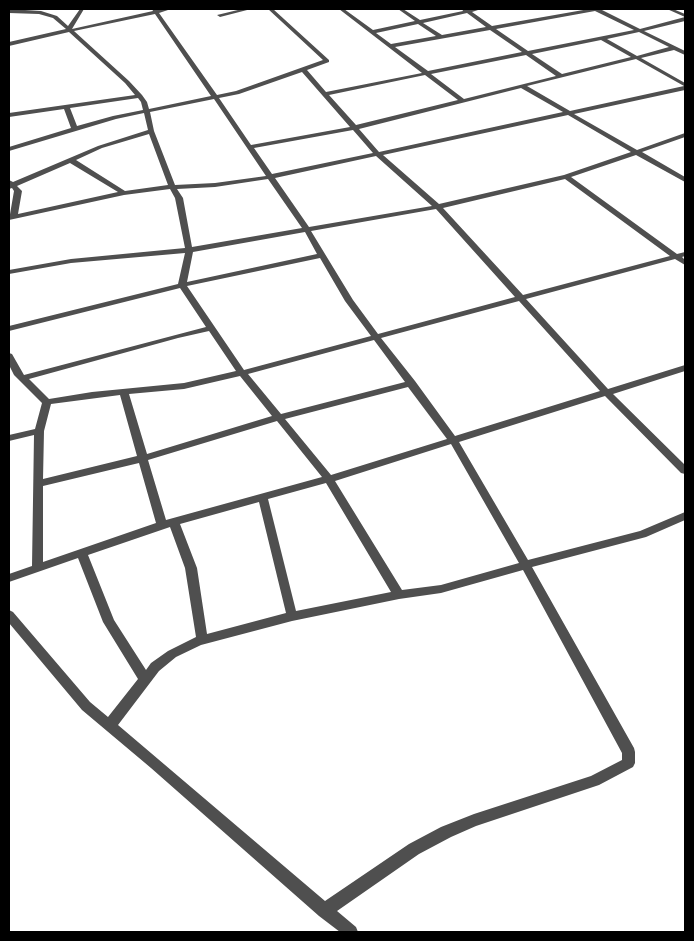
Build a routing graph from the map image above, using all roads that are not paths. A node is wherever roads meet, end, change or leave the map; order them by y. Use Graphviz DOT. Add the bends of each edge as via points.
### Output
graph roads {
  1 [pos="82,9"];
  2 [pos="169,9"];
  3 [pos="248,9"];
  4 [pos="270,9"];
  5 [pos="342,9"];
  6 [pos="400,9"];
  7 [pos="479,9"];
  8 [pos="563,9"];
  9 [pos="596,9"];
  10 [pos="669,9"];
  11 [pos="155,10"];
  12 [pos="466,10"];
  13 [pos="9,11"];
  14 [pos="571,13"];
  15 [pos="220,15"];
  16 [pos="685,17"];
  17 [pos="419,22"];
  18 [pos="492,28"];
  19 [pos="68,30"];
  20 [pos="641,30"];
  21 [pos="372,32"];
  22 [pos="441,37"];
  23 [pos="602,38"];
  24 [pos="9,44"];
  25 [pos="391,46"];
  26 [pos="674,48"];
  27 [pos="528,53"];
  28 [pos="685,54"];
  29 [pos="635,57"];
  30 [pos="303,69"];
  31 [pos="427,73"];
  32 [pos="560,76"];
  33 [pos="522,86"];
  34 [pos="685,87"];
  35 [pos="324,94"];
  36 [pos="140,96"];
  37 [pos="215,98"];
  38 [pos="463,100"];
  39 [pos="67,108"];
  40 [pos="147,111"];
  41 [pos="571,113"];
  42 [pos="9,115"];
  43 [pos="354,128"];
  44 [pos="75,130"];
  45 [pos="152,132"];
  46 [pos="685,135"];
  47 [pos="249,147"];
  48 [pos="9,149"];
  49 [pos="640,152"];
  50 [pos="378,154"];
  51 [pos="71,160"];
  52 [pos="270,177"];
  53 [pos="566,177"];
  54 [pos="685,180"];
  55 [pos="10,185"];
  56 [pos="172,187"];
  57 [pos="124,193"];
  58 [pos="438,207"];
  59 [pos="12,217"];
  60 [pos="307,230"];
  61 [pos="189,250"];
  62 [pos="323,255"];
  63 [pos="681,255"];
  64 [pos="685,263"];
  65 [pos="9,272"];
  66 [pos="182,285"];
  67 [pos="520,298"];
  68 [pos="212,328"];
  69 [pos="9,329"];
  70 [pos="377,336"];
  71 [pos="9,356"];
  72 [pos="685,368"];
  73 [pos="242,373"];
  74 [pos="16,376"];
  75 [pos="412,383"];
  76 [pos="124,392"];
  77 [pos="606,392"];
  78 [pos="47,402"];
  79 [pos="277,418"];
  80 [pos="39,431"];
  81 [pos="9,438"];
  82 [pos="453,440"];
  83 [pos="144,458"];
  84 [pos="685,472"];
  85 [pos="329,479"];
  86 [pos="38,484"];
  87 [pos="262,498"];
  88 [pos="685,516"];
  89 [pos="174,522"];
  90 [pos="162,525"];
  91 [pos="81,552"];
  92 [pos="526,565"];
  93 [pos="37,567"];
  94 [pos="9,578"];
  95 [pos="399,595"];
  96 [pos="9,615"];
  97 [pos="292,616"];
  98 [pos="202,640"];
  99 [pos="145,679"];
  100 [pos="109,726"];
  101 [pos="324,912"];
  102 [pos="351,932"];
  1 -- 19 [label="street"];
  2 -- 11 [label="street"];
  3 -- 15 [label="street"];
  4 -- 30 [label="street" via="327,61"];
  5 -- 21 [label="street"];
  6 -- 17 [label="street"];
  7 -- 12 [label="street"];
  8 -- 14 [label="street"];
  9 -- 14 [label="street"];
  9 -- 20 [label="street"];
  10 -- 16 [label="street"];
  11 -- 19 [label="street"];
  11 -- 37 [label="street"];
  12 -- 17 [label="street"];
  12 -- 18 [label="street"];
  13 -- 19 [label="street" via="48,14"];
  14 -- 18 [label="street"];
  16 -- 20 [label="street"];
  17 -- 21 [label="street"];
  17 -- 22 [label="street"];
  18 -- 22 [label="street"];
  18 -- 27 [label="street"];
  19 -- 24 [label="street"];
  19 -- 36 [label="street"];
  20 -- 23 [label="street"];
  20 -- 26 [label="street"];
  21 -- 25 [label="street"];
  22 -- 25 [label="street"];
  23 -- 27 [label="street"];
  23 -- 29 [label="street"];
  25 -- 31 [label="street"];
  26 -- 28 [label="street"];
  26 -- 29 [label="street"];
  27 -- 31 [label="street"];
  27 -- 32 [label="street"];
  29 -- 32 [label="street"];
  29 -- 34 [label="street"];
  30 -- 35 [label="street"];
  30 -- 37 [label="street"];
  31 -- 35 [label="street"];
  31 -- 38 [label="street"];
  32 -- 33 [label="street"];
  33 -- 38 [label="street"];
  33 -- 41 [label="street"];
  34 -- 41 [label="street"];
  35 -- 43 [label="street"];
  36 -- 39 [label="street"];
  36 -- 40 [label="street"];
  37 -- 40 [label="street"];
  37 -- 47 [label="street"];
  38 -- 43 [label="street"];
  39 -- 42 [label="street"];
  39 -- 44 [label="street"];
  40 -- 44 [label="street"];
  40 -- 45 [label="street"];
  41 -- 49 [label="street"];
  41 -- 50 [label="street"];
  43 -- 47 [label="street"];
  43 -- 50 [label="street"];
  44 -- 48 [label="street"];
  45 -- 51 [label="street" via="100,147"];
  45 -- 56 [label="street"];
  46 -- 49 [label="street"];
  47 -- 52 [label="street"];
  49 -- 53 [label="street"];
  49 -- 54 [label="street"];
  50 -- 52 [label="street"];
  50 -- 58 [label="street"];
  51 -- 55 [label="street"];
  51 -- 57 [label="street"];
  52 -- 56 [label="street"];
  52 -- 60 [label="street"];
  53 -- 58 [label="street"];
  53 -- 63 [label="street"];
  55 -- 59 [label="street" via="18,191"];
  56 -- 57 [label="street"];
  56 -- 61 [label="street" via="179,198"];
  57 -- 59 [label="street"];
  58 -- 60 [label="street"];
  58 -- 67 [label="street"];
  60 -- 61 [label="street"];
  60 -- 62 [label="street"];
  61 -- 65 [label="street" via="71,261"];
  61 -- 66 [label="street"];
  62 -- 66 [label="street"];
  62 -- 70 [label="street" via="336,282"];
  63 -- 64 [label="street"];
  63 -- 67 [label="street"];
  66 -- 68 [label="street"];
  66 -- 69 [label="street"];
  67 -- 70 [label="street"];
  67 -- 77 [label="street"];
  68 -- 73 [label="street"];
  68 -- 74 [label="street"];
  70 -- 73 [label="street"];
  70 -- 75 [label="street"];
  71 -- 74 [label="street"];
  72 -- 77 [label="street"];
  73 -- 76 [label="street" via="184,386"];
  73 -- 79 [label="street"];
  74 -- 78 [label="street"];
  75 -- 79 [label="street"];
  75 -- 82 [label="street"];
  76 -- 78 [label="street"];
  76 -- 83 [label="street"];
  77 -- 82 [label="street"];
  77 -- 84 [label="street"];
  78 -- 80 [label="street"];
  79 -- 83 [label="street"];
  79 -- 85 [label="street"];
  80 -- 81 [label="street"];
  80 -- 86 [label="street"];
  82 -- 85 [label="street"];
  82 -- 92 [label="street"];
  83 -- 86 [label="street"];
  83 -- 90 [label="street"];
  85 -- 87 [label="street"];
  85 -- 95 [label="street"];
  86 -- 93 [label="street"];
  87 -- 89 [label="street"];
  87 -- 97 [label="street"];
  88 -- 92 [label="street" via="642,534"];
  89 -- 90 [label="street"];
  89 -- 98 [label="street" via="191,568"];
  90 -- 91 [label="street"];
  91 -- 93 [label="street"];
  91 -- 99 [label="street" via="109,622"];
  92 -- 95 [label="street" via="442,589"];
  92 -- 101 [label="street" via="622,736 629,752 628,763 594,781 446,832 414,849"];
  93 -- 94 [label="street"];
  95 -- 97 [label="street"];
  96 -- 100 [label="street" via="86,706"];
  97 -- 98 [label="street"];
  98 -- 99 [label="street" via="172,654"];
  99 -- 100 [label="street"];
  100 -- 101 [label="street"];
  101 -- 102 [label="street"];
}
